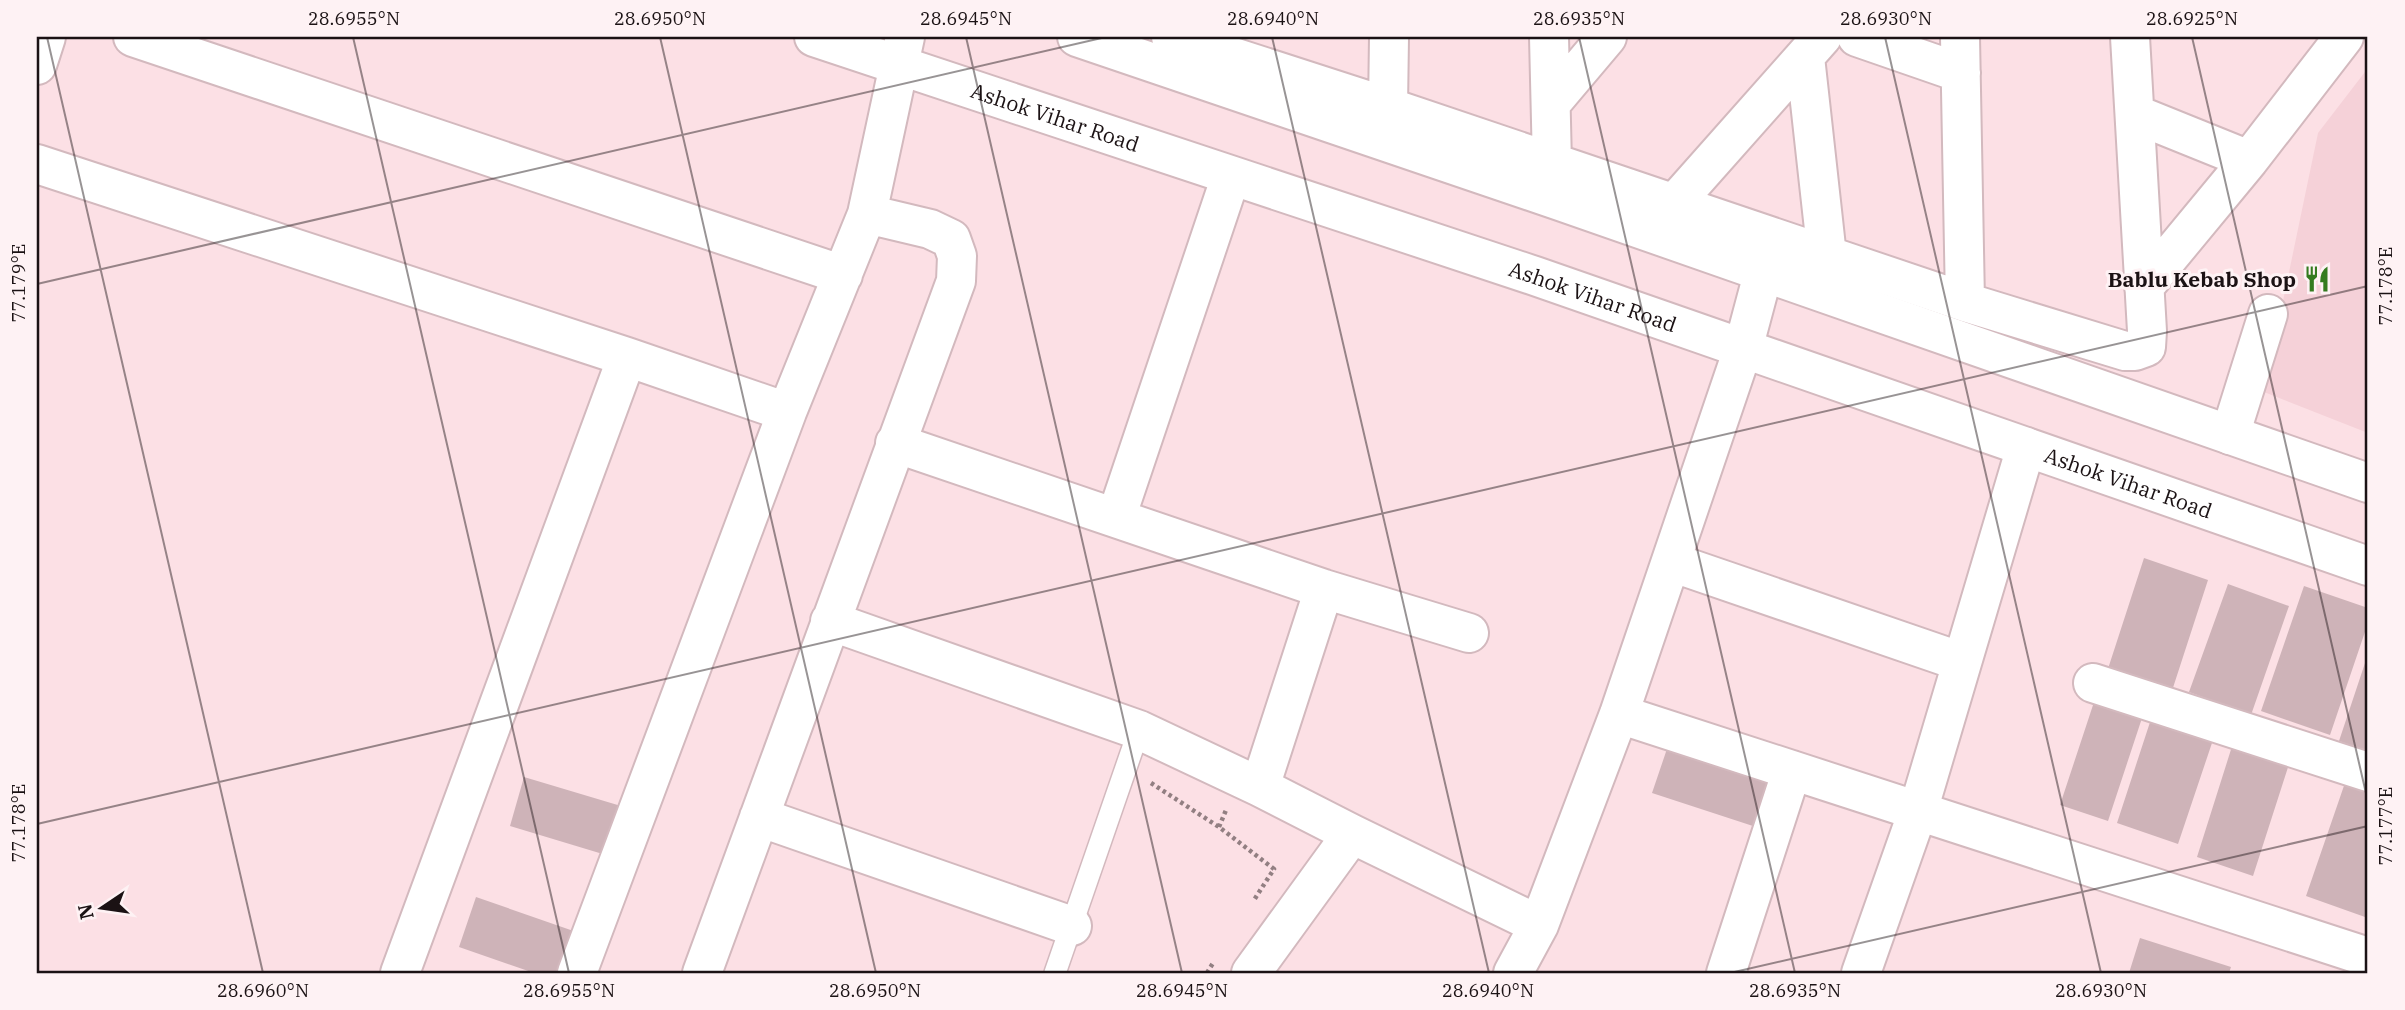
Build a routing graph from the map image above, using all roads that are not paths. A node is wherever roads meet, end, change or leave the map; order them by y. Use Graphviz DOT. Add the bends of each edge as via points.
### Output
graph roads {
  1 [pos="46,37"];
  2 [pos="133,37"];
  3 [pos="814,37"];
  4 [pos="1077,37"];
  5 [pos="1171,37"];
  6 [pos="1389,37"];
  7 [pos="1549,37"];
  8 [pos="1607,37"];
  9 [pos="1857,37"];
  10 [pos="2130,37"];
  11 [pos="2344,37"];
  12 [pos="1814,47"];
  13 [pos="1265,50"];
  14 [pos="901,51"];
  15 [pos="1961,55"];
  16 [pos="37,65"];
  17 [pos="1553,101"];
  18 [pos="1388,107"];
  19 [pos="2134,114"];
  20 [pos="2249,160"];
  21 [pos="37,164"];
  22 [pos="1552,164"];
  23 [pos="1231,176"];
  24 [pos="1673,205"];
  25 [pos="867,214"];
  26 [pos="1827,256"];
  27 [pos="1763,274"];
  28 [pos="843,275"];
  29 [pos="2144,286"];
  30 [pos="1965,302"];
  31 [pos="2268,314"];
  32 [pos="1743,349"];
  33 [pos="627,357"];
  34 [pos="787,412"];
  35 [pos="2230,435"];
  36 [pos="895,443"];
  37 [pos="2026,447"];
  38 [pos="2368,483"];
  39 [pos="1116,517"];
  40 [pos="1671,562"];
  41 [pos="2368,566"];
  42 [pos="1324,589"];
  43 [pos="830,621"];
  44 [pos="1469,633"];
  45 [pos="1962,663"];
  46 [pos="2093,683"];
  47 [pos="1619,714"];
  48 [pos="1139,730"];
  49 [pos="1791,770"];
  50 [pos="2368,772"];
  51 [pos="1261,787"];
  52 [pos="1918,811"];
  53 [pos="760,817"];
  54 [pos="1352,834"];
  55 [pos="1539,925"];
  56 [pos="1072,926"];
  57 [pos="2368,957"];
  58 [pos="400,973"];
  59 [pos="577,973"];
  60 [pos="702,973"];
  61 [pos="1055,973"];
  62 [pos="1251,973"];
  63 [pos="1513,973"];
  64 [pos="1726,973"];
  65 [pos="1861,973"];
  1 -- 16 [label="street"];
  2 -- 28 [label="street"];
  3 -- 14 [label="street, Ashok Vihar Road"];
  4 -- 27 [label="street"];
  5 -- 13 [label="street"];
  6 -- 18 [label="street"];
  7 -- 17 [label="street"];
  8 -- 17 [label="street"];
  9 -- 15 [label="street"];
  10 -- 19 [label="street"];
  11 -- 20 [label="street"];
  12 -- 24 [label="street"];
  12 -- 26 [label="street"];
  13 -- 18 [label="street"];
  14 -- 23 [label="street, Ashok Vihar Road"];
  14 -- 25 [label="street"];
  15 -- 30 [label="street"];
  17 -- 22 [label="street"];
  18 -- 22 [label="street"];
  19 -- 20 [label="street"];
  19 -- 29 [label="street"];
  20 -- 29 [label="street"];
  21 -- 33 [label="street"];
  22 -- 24 [label="street"];
  23 -- 32 [label="street, Ashok Vihar Road"];
  23 -- 39 [label="street"];
  24 -- 26 [label="street"];
  25 -- 28 [label="street"];
  25 -- 36 [label="street" via="930,229 951,239 957,256 956,281"];
  26 -- 30 [label="street"];
  27 -- 32 [label="street"];
  27 -- 35 [label="street"];
  28 -- 34 [label="street"];
  29 -- 30 [label="street" via="2146,347 2136,351 2109,347"];
  31 -- 35 [label="street"];
  32 -- 37 [label="street, Ashok Vihar Road"];
  32 -- 40 [label="street"];
  33 -- 34 [label="street"];
  33 -- 58 [label="street"];
  34 -- 59 [label="street"];
  35 -- 38 [label="street"];
  36 -- 39 [label="street"];
  36 -- 43 [label="street"];
  37 -- 41 [label="street, Ashok Vihar Road"];
  37 -- 45 [label="street"];
  39 -- 42 [label="street"];
  40 -- 45 [label="street"];
  40 -- 47 [label="street"];
  42 -- 44 [label="street"];
  42 -- 51 [label="street"];
  43 -- 48 [label="street"];
  43 -- 53 [label="street"];
  45 -- 52 [label="street"];
  46 -- 50 [label="street"];
  47 -- 49 [label="street"];
  47 -- 55 [label="street"];
  48 -- 51 [label="street"];
  48 -- 56 [label="lane"];
  49 -- 52 [label="street"];
  49 -- 64 [label="street"];
  51 -- 54 [label="street"];
  52 -- 57 [label="street"];
  52 -- 65 [label="street"];
  53 -- 56 [label="street"];
  53 -- 60 [label="street"];
  54 -- 55 [label="street"];
  54 -- 62 [label="street"];
  55 -- 63 [label="street"];
  56 -- 61 [label="lane"];
}
